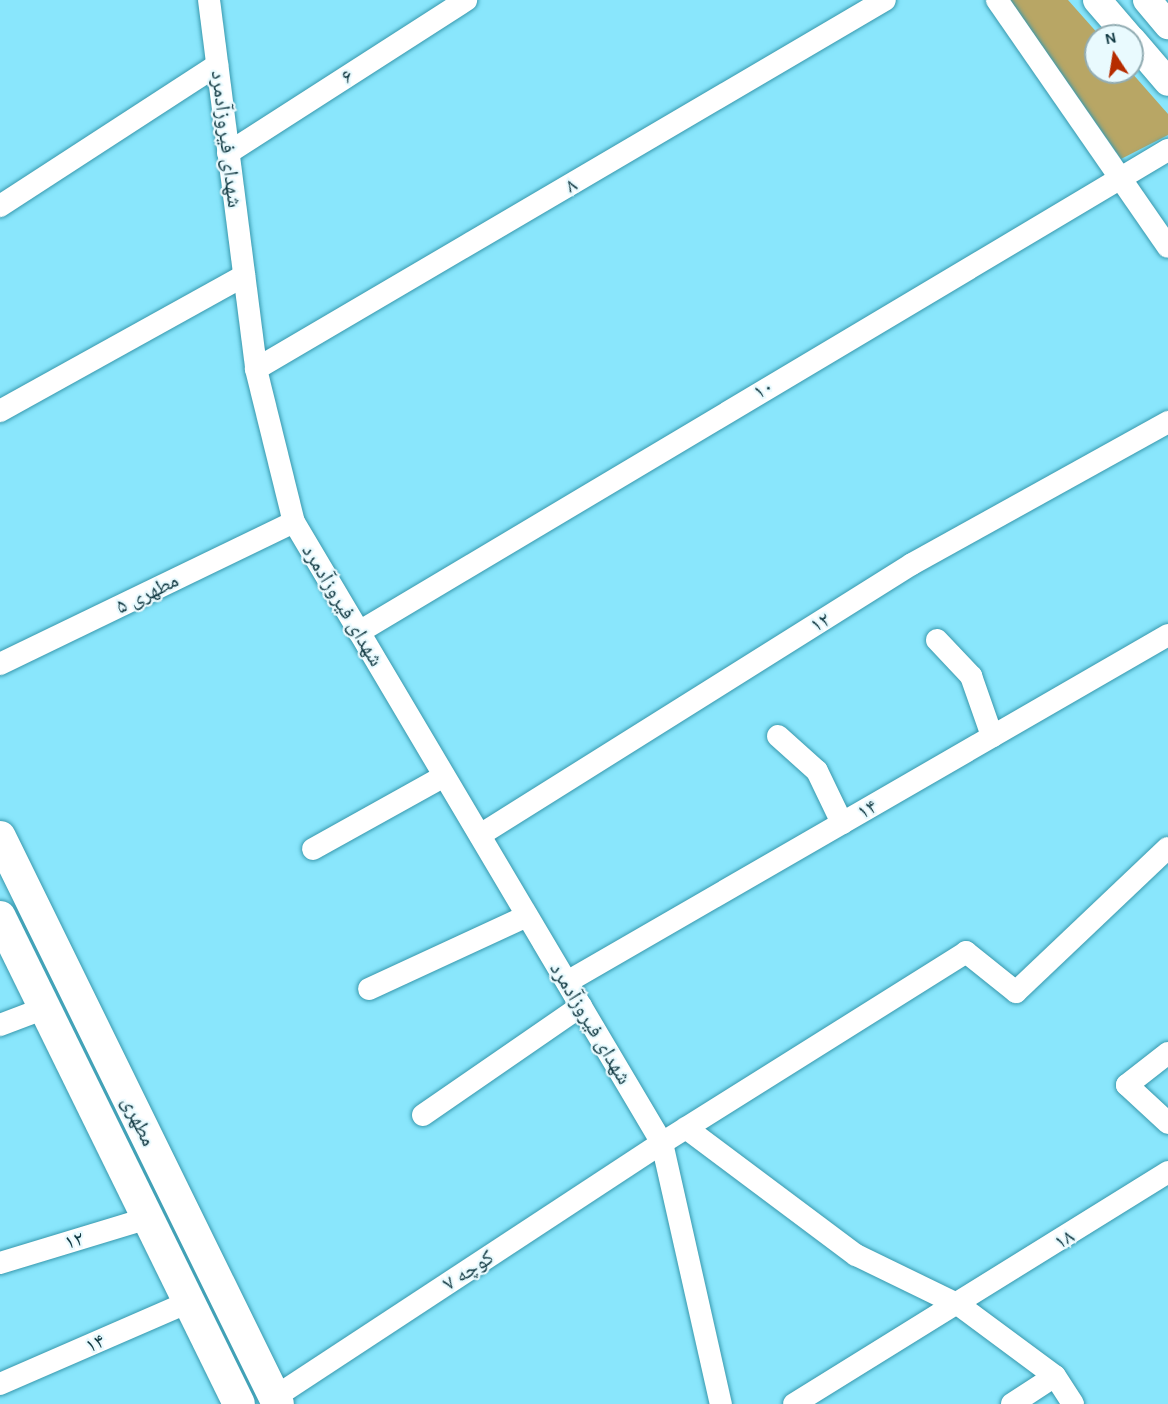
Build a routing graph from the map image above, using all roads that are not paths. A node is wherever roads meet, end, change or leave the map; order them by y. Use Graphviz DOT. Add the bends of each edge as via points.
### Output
graph roads {
  1 [pos="209,0"];
  2 [pos="466,0"];
  3 [pos="885,0"];
  4 [pos="997,0"];
  5 [pos="1097,0"];
  6 [pos="1147,0"];
  7 [pos="1118,24"];
  8 [pos="1168,25"];
  9 [pos="1144,54"];
  10 [pos="217,65"];
  11 [pos="1168,82"];
  12 [pos="1168,150"];
  13 [pos="228,153"];
  14 [pos="1118,175"];
  15 [pos="0,206"];
  16 [pos="1168,248"];
  17 [pos="244,276"];
  18 [pos="256,369"];
  19 [pos="0,411"];
  20 [pos="1168,422"];
  21 [pos="294,522"];
  22 [pos="359,632"];
  23 [pos="1168,635"];
  24 [pos="937,640"];
  25 [pos="0,664"];
  26 [pos="778,736"];
  27 [pos="992,736"];
  28 [pos="444,776"];
  29 [pos="842,823"];
  30 [pos="480,835"];
  31 [pos="0,837"];
  32 [pos="1168,848"];
  33 [pos="313,849"];
  34 [pos="527,916"];
  35 [pos="0,917"];
  36 [pos="567,982"];
  37 [pos="369,989"];
  38 [pos="581,1005"];
  39 [pos="45,1008"];
  40 [pos="0,1025"];
  41 [pos="1168,1053"];
  42 [pos="423,1115"];
  43 [pos="1168,1123"];
  44 [pos="686,1128"];
  45 [pos="662,1143"];
  46 [pos="1168,1172"];
  47 [pos="148,1218"];
  48 [pos="0,1263"];
  49 [pos="189,1302"];
  50 [pos="959,1305"];
  51 [pos="1055,1376"];
  52 [pos="0,1384"];
  53 [pos="277,1401"];
  54 [pos="239,1404"];
  55 [pos="721,1404"];
  56 [pos="794,1404"];
  57 [pos="1012,1404"];
  58 [pos="1073,1404"];
  1 -- 10 [label="street, شهدای فیروزآدمرد"];
  2 -- 13 [label="street, ۶"];
  3 -- 18 [label="street, ۸"];
  4 -- 14 [label="street"];
  5 -- 7 [label="street"];
  6 -- 8 [label="street"];
  9 -- 11 [label="street"];
  10 -- 13 [label="street, شهدای فیروزآدمرد"];
  10 -- 15 [label="street"];
  12 -- 14 [label="street, ۱۰"];
  13 -- 17 [label="street, شهدای فیروزآدمرد"];
  14 -- 16 [label="street"];
  14 -- 22 [label="street, ۱۰"];
  17 -- 18 [label="street, شهدای فیروزآدمرد"];
  17 -- 19 [label="street"];
  18 -- 21 [label="street, شهدای فیروزآدمرد"];
  20 -- 30 [label="street, ۱۲" via="912,564"];
  21 -- 22 [label="street, شهدای فیروزآدمرد"];
  21 -- 25 [label="street, مطهری ۵"];
  22 -- 28 [label="street, شهدای فیروزآدمرد"];
  23 -- 27 [label="street, ۱۴"];
  24 -- 27 [label="street" via="971,676"];
  26 -- 29 [label="street" via="817,771"];
  27 -- 29 [label="street, ۱۴"];
  28 -- 30 [label="street, شهدای فیروزآدمرد"];
  28 -- 33 [label="street"];
  29 -- 36 [label="street, ۱۴"];
  30 -- 34 [label="street, شهدای فیروزآدمرد"];
  31 -- 53 [label="main road, مطهری"];
  32 -- 44 [label="street, کوچه ۷" via="1016,992 966,952"];
  34 -- 36 [label="street, شهدای فیروزآدمرد"];
  34 -- 37 [label="street"];
  35 -- 39 [label="main road, مطهری"];
  36 -- 38 [label="street, شهدای فیروزآدمرد"];
  38 -- 42 [label="street"];
  38 -- 45 [label="street, شهدای فیروزآدمرد"];
  39 -- 40 [label="street"];
  39 -- 47 [label="main road, مطهری"];
  41 -- 43 [label="street" via="1127,1086"];
  44 -- 45 [label="street, کوچه ۷"];
  44 -- 50 [label="street" via="856,1255"];
  45 -- 53 [label="street, کوچه ۷"];
  45 -- 55 [label="street, شهدای فیروزآدمرد"];
  46 -- 50 [label="street, ۱۸"];
  47 -- 48 [label="street, ۱۲"];
  47 -- 49 [label="main road, مطهری"];
  49 -- 52 [label="street, ۱۴"];
  49 -- 54 [label="main road, مطهری"];
  50 -- 51 [label="street"];
  50 -- 56 [label="street, ۱۸"];
  51 -- 57 [label="street"];
  51 -- 58 [label="street"];
}
